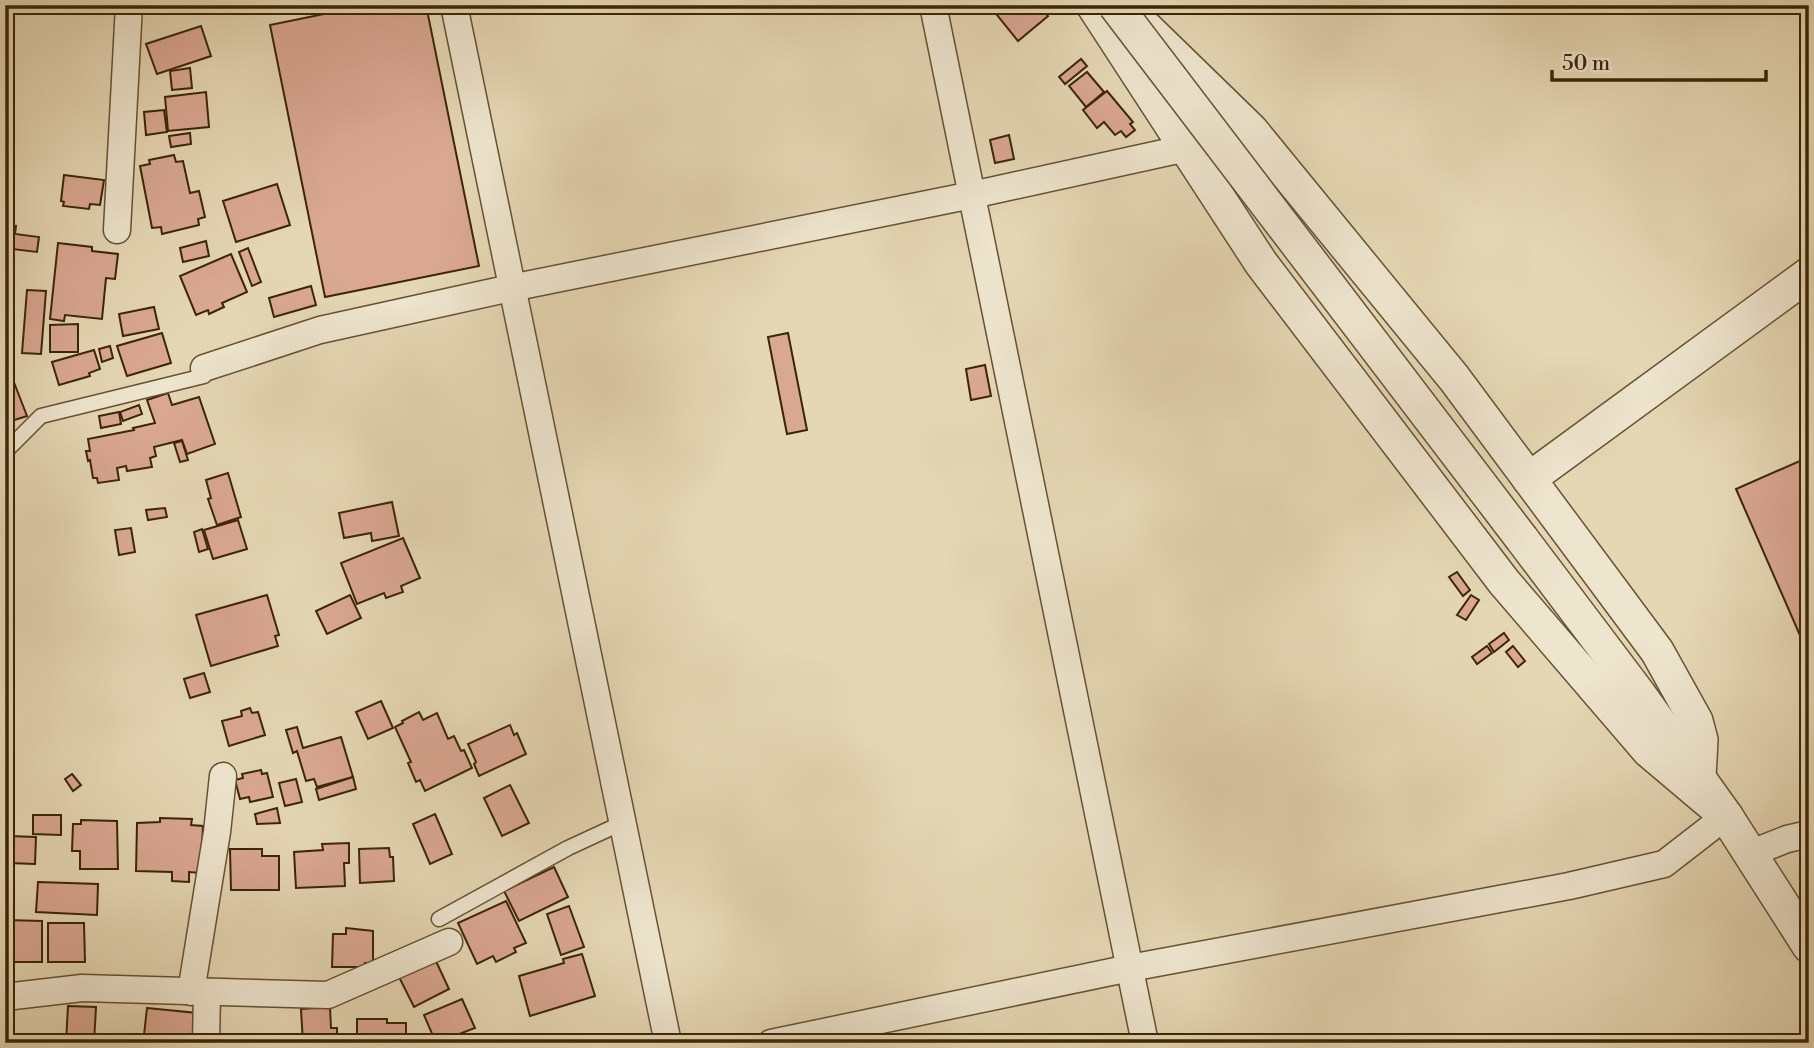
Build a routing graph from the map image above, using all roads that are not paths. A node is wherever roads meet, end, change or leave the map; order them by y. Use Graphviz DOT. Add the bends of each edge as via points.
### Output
graph roads {
  1 [pos="130,5"];
  2 [pos="454,5"];
  3 [pos="933,5"];
  4 [pos="1093,5"];
  5 [pos="1115,5"];
  6 [pos="1123,5"];
  7 [pos="1251,130"];
  8 [pos="1188,150"];
  9 [pos="972,195"];
  10 [pos="117,230"];
  11 [pos="1809,274"];
  12 [pos="511,288"];
  13 [pos="204,372"];
  14 [pos="5,452"];
  15 [pos="1529,479"];
  16 [pos="223,776"];
  17 [pos="1699,777"];
  18 [pos="1726,816"];
  19 [pos="622,823"];
  20 [pos="1809,834"];
  21 [pos="1749,854"];
  22 [pos="444,930"];
  23 [pos="1809,946"];
  24 [pos="1130,968"];
  25 [pos="199,992"];
  26 [pos="5,997"];
  27 [pos="206,1043"];
  28 [pos="668,1043"];
  29 [pos="771,1043"];
  30 [pos="1145,1043"];
  1 -- 10 [label="street"];
  2 -- 12 [label="street"];
  3 -- 9 [label="street"];
  4 -- 8 [label="street"];
  5 -- 17 [label="street, bridge"];
  6 -- 7 [label="street"];
  7 -- 8 [label="street"];
  7 -- 15 [label="street" via="1454,378"];
  8 -- 9 [label="street"];
  8 -- 18 [label="street" via="1261,263 1504,582 1649,751"];
  9 -- 12 [label="street"];
  9 -- 24 [label="street"];
  11 -- 15 [label="street"];
  12 -- 13 [label="street" via="320,330"];
  12 -- 19 [label="street"];
  13 -- 14 [label="lane" via="41,416"];
  15 -- 17 [label="street" via="1657,651 1696,720"];
  16 -- 25 [label="street"];
  17 -- 18 [label="street"];
  18 -- 21 [label="street"];
  18 -- 24 [label="street" via="1664,864"];
  19 -- 22 [label="lane" via="568,848"];
  19 -- 28 [label="street"];
  20 -- 21 [label="street"];
  21 -- 23 [label="street"];
  22 -- 25 [label="street" via="328,995"];
  24 -- 29 [label="street"];
  24 -- 30 [label="street"];
  25 -- 26 [label="street" via="82,988"];
  25 -- 27 [label="street"];
}
